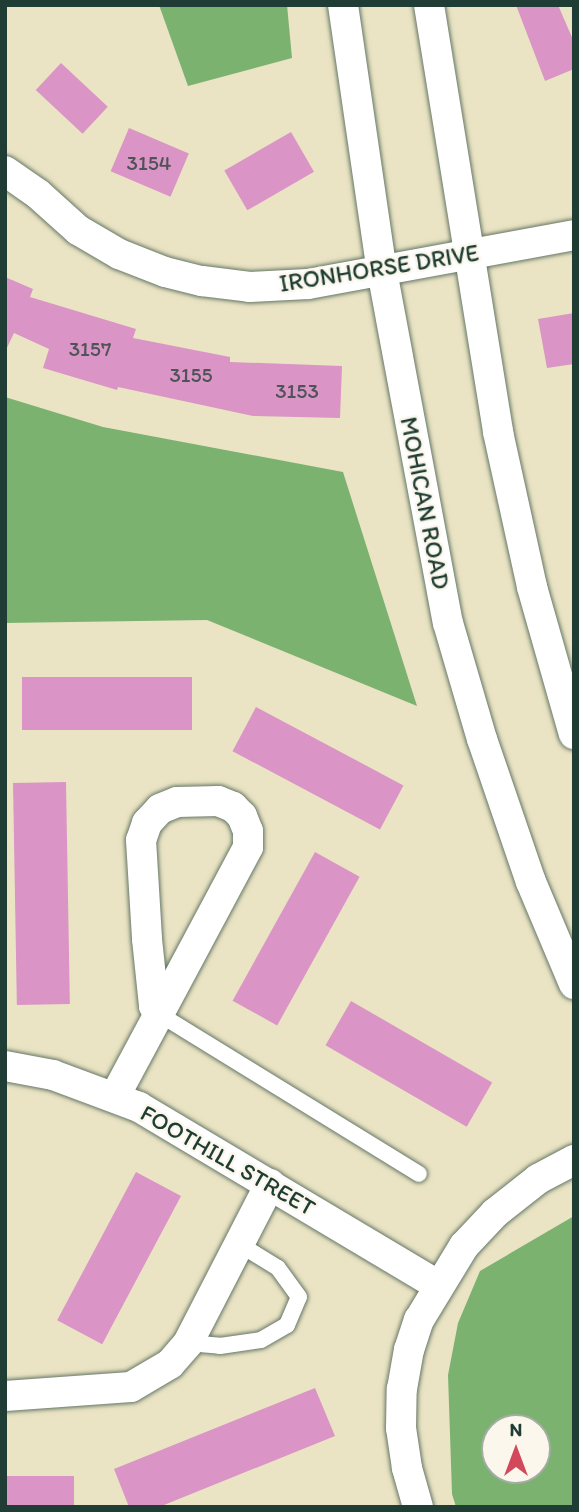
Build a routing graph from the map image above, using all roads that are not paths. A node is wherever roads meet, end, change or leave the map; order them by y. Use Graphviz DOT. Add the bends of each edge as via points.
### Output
graph roads {
  1 [pos="343,5"];
  2 [pos="429,5"];
  3 [pos="5,171"];
  4 [pos="574,235"];
  5 [pos="469,255"];
  6 [pos="382,271"];
  7 [pos="574,734"];
  8 [pos="574,984"];
  9 [pos="159,1014"];
  10 [pos="5,1066"];
  11 [pos="114,1096"];
  12 [pos="574,1160"];
  13 [pos="419,1174"];
  14 [pos="270,1184"];
  15 [pos="239,1244"];
  16 [pos="438,1284"];
  17 [pos="188,1343"];
  18 [pos="5,1396"];
  19 [pos="418,1507"];
  1 -- 6 [label="street, MOHICAN ROAD"];
  2 -- 5 [label="street"];
  3 -- 6 [label="street, IRONHORSE DRIVE" via="78,230 119,254 164,272 250,287 308,284"];
  4 -- 5 [label="street, IRONHORSE DRIVE"];
  5 -- 6 [label="street, IRONHORSE DRIVE"];
  5 -- 7 [label="street" via="499,432 532,587"];
  6 -- 8 [label="street, MOHICAN ROAD" via="449,624 531,882"];
  9 -- 9 [label="street" via="248,848 242,817 218,801 177,802 160,809 147,823 141,840 147,939 154,1006"];
  9 -- 11 [label="street"];
  9 -- 13 [label="lane"];
  10 -- 11 [label="street, FOOTHILL STREET" via="53,1075"];
  11 -- 14 [label="street, FOOTHILL STREET"];
  12 -- 16 [label="street" via="538,1179 495,1213 464,1246"];
  14 -- 15 [label="street"];
  14 -- 16 [label="street, FOOTHILL STREET"];
  15 -- 17 [label="street"];
  15 -- 17 [label="lane" via="278,1268 299,1297 287,1325 261,1340 220,1346"];
  16 -- 19 [label="street" via="419,1320 402,1389 401,1429"];
  17 -- 18 [label="street" via="170,1364 131,1387"];
}
